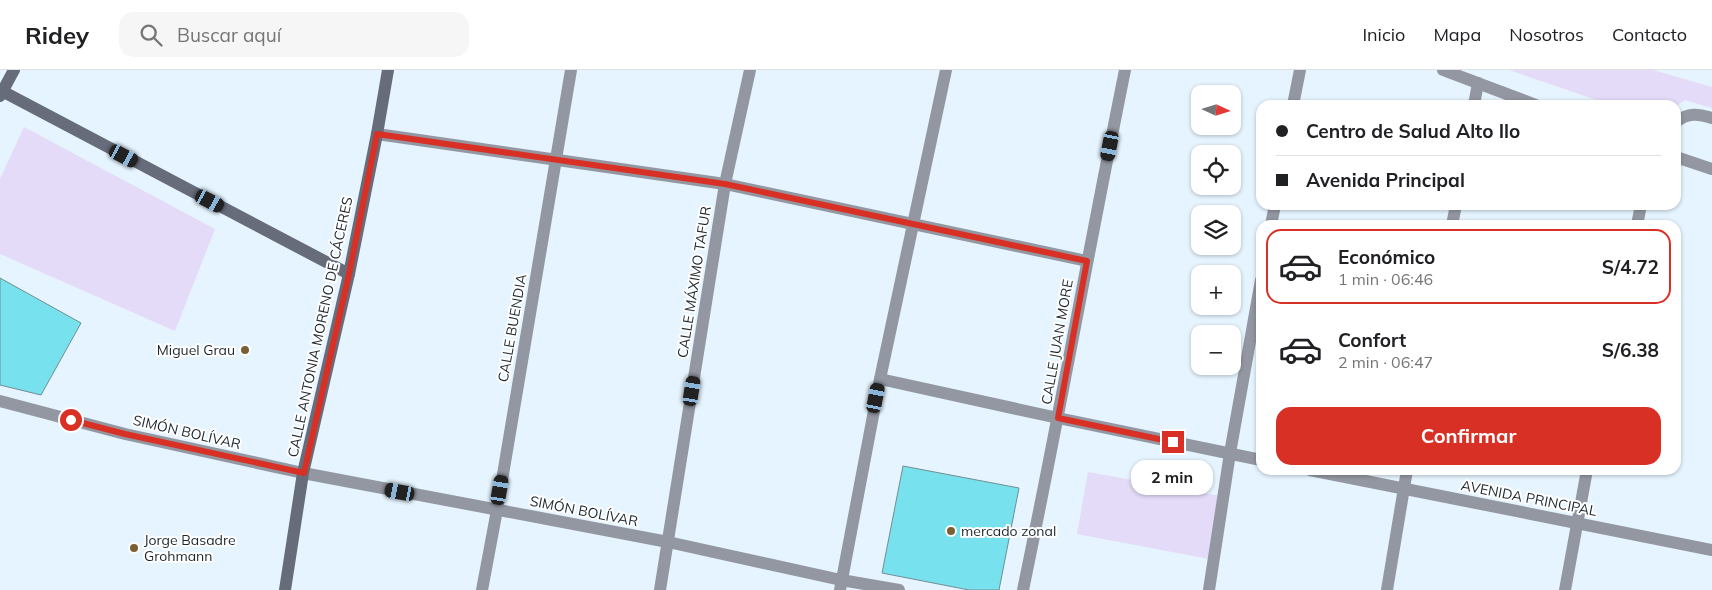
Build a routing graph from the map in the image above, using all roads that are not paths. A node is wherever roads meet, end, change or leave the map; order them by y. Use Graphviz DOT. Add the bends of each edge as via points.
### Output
graph roads {
  1 [pos="14,70"];
  2 [pos="388,70"];
  3 [pos="571,70"];
  4 [pos="750,70"];
  5 [pos="946,70"];
  6 [pos="1125,70"];
  7 [pos="1300,70"];
  8 [pos="1443,70"];
  9 [pos="1478,83"];
  10 [pos="1,93"];
  11 [pos="1294,100"];
  12 [pos="1475,100"];
  13 [pos="1523,100"];
  14 [pos="1681,118"];
  15 [pos="1712,118"];
  16 [pos="377,134"];
  17 [pos="1681,159"];
  18 [pos="556,160"];
  19 [pos="1712,170"];
  20 [pos="725,184"];
  21 [pos="913,224"];
  22 [pos="1087,261"];
  23 [pos="349,274"];
  24 [pos="1256,308"];
  25 [pos="880,379"];
  26 [pos="0,401"];
  27 [pos="1058,418"];
  28 [pos="1230,453"];
  29 [pos="1256,459"];
  30 [pos="304,473"];
  31 [pos="1333,475"];
  32 [pos="1406,475"];
  33 [pos="1586,475"];
  34 [pos="1403,490"];
  35 [pos="497,510"];
  36 [pos="1576,523"];
  37 [pos="668,542"];
  38 [pos="1712,550"];
  39 [pos="841,585"];
  40 [pos="285,590"];
  41 [pos="482,590"];
  42 [pos="660,590"];
  43 [pos="899,590"];
  44 [pos="1023,590"];
  45 [pos="1209,590"];
  46 [pos="1387,590"];
  47 [pos="1565,590"];
  1 -- 10 [label="street"];
  2 -- 16 [label="street, CALLE ANTONIA MORENO DE CÁCERES"];
  3 -- 18 [label="street, CALLE BUENDIA"];
  4 -- 20 [label="street, CALLE MÁXIMO TAFUR"];
  5 -- 21 [label="street"];
  6 -- 22 [label="street, CALLE JUAN MORE"];
  7 -- 11 [label="street"];
  8 -- 9 [label="street"];
  9 -- 12 [label="street"];
  9 -- 13 [label="street"];
  10 -- 23 [label="street"];
  14 -- 15 [label="street" via="1697,114"];
  16 -- 18 [label="street"];
  16 -- 23 [label="street, CALLE ANTONIA MORENO DE CÁCERES"];
  17 -- 19 [label="street"];
  18 -- 20 [label="street"];
  18 -- 35 [label="street, CALLE BUENDIA"];
  20 -- 21 [label="street"];
  20 -- 37 [label="street, CALLE MÁXIMO TAFUR"];
  21 -- 22 [label="street"];
  21 -- 25 [label="street"];
  22 -- 27 [label="street, CALLE JUAN MORE"];
  23 -- 30 [label="street, CALLE ANTONIA MORENO DE CÁCERES"];
  24 -- 28 [label="street"];
  25 -- 27 [label="street"];
  25 -- 39 [label="street"];
  26 -- 30 [label="street, SIMÓN BOLÍVAR" via="125,434"];
  27 -- 28 [label="street"];
  27 -- 44 [label="street, CALLE JUAN MORE"];
  28 -- 29 [label="street"];
  28 -- 45 [label="street"];
  30 -- 35 [label="street, SIMÓN BOLÍVAR"];
  30 -- 40 [label="street, CALLE ANTONIA MORENO DE CÁCERES"];
  31 -- 34 [label="street, AVENIDA PRINCIPAL"];
  32 -- 34 [label="street"];
  33 -- 36 [label="street"];
  34 -- 36 [label="street, AVENIDA PRINCIPAL"];
  34 -- 46 [label="street"];
  35 -- 37 [label="street, SIMÓN BOLÍVAR"];
  35 -- 41 [label="street, CALLE BUENDIA"];
  36 -- 38 [label="street, AVENIDA PRINCIPAL"];
  36 -- 47 [label="street"];
  37 -- 39 [label="street, SIMÓN BOLÍVAR"];
  37 -- 42 [label="street, CALLE MÁXIMO TAFUR"];
  39 -- 43 [label="street, SIMÓN BOLÍVAR"];
}
